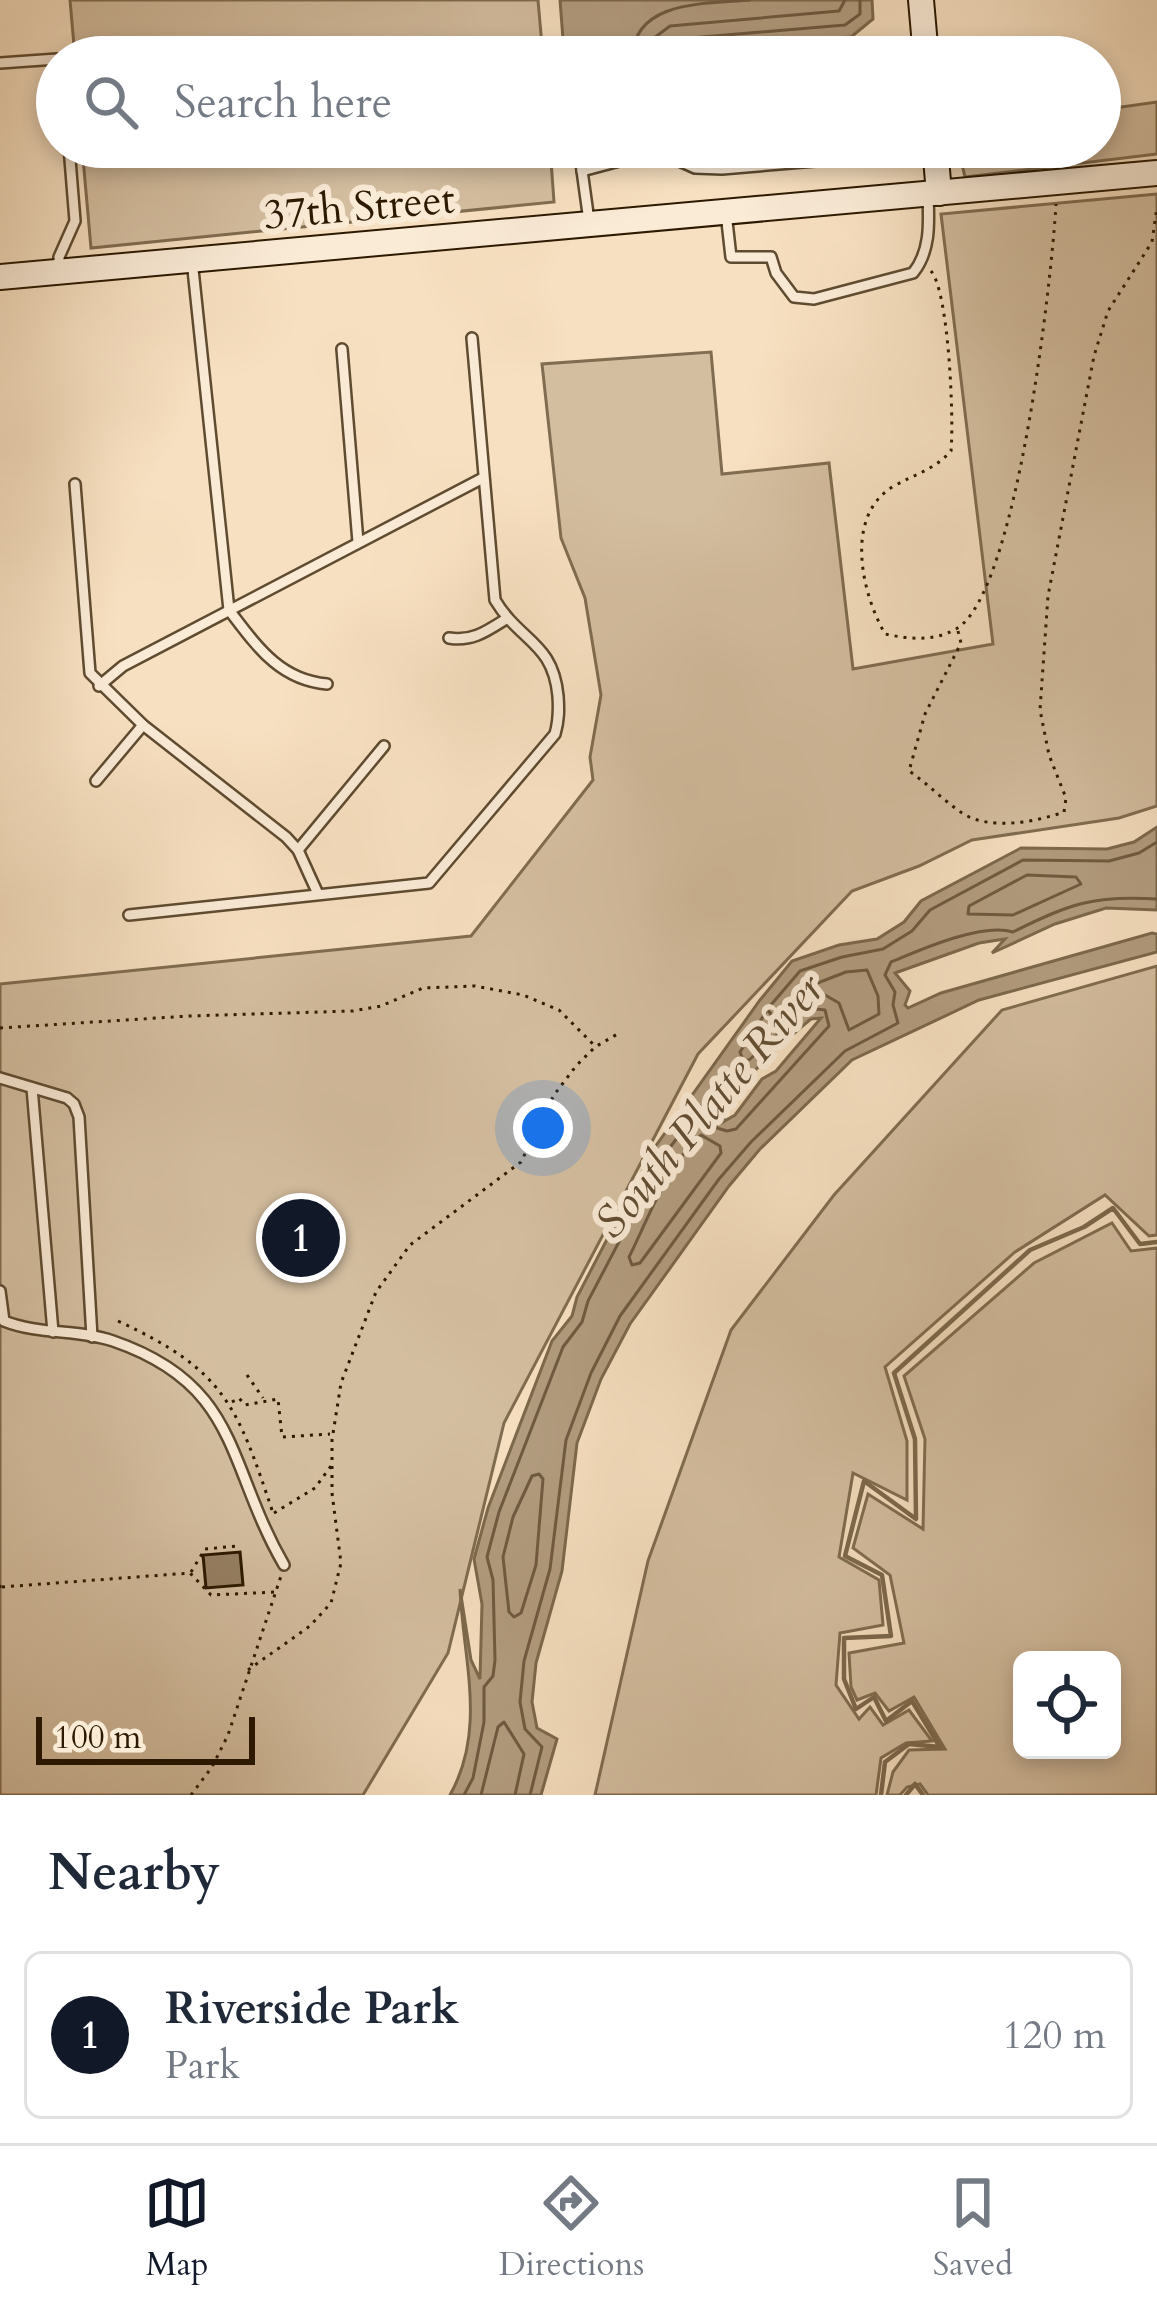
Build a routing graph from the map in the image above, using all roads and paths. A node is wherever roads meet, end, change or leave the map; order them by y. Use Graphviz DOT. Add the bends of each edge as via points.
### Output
graph roads {
  1 [pos="921,0"];
  2 [pos="924,36"];
  3 [pos="36,60"];
  4 [pos="0,63"];
  5 [pos="71,168"];
  6 [pos="581,168"];
  7 [pos="593,168"];
  8 [pos="695,168"];
  9 [pos="734,168"];
  10 [pos="935,168"];
  11 [pos="582,171"];
  12 [pos="1157,173"];
  13 [pos="1057,184"];
  14 [pos="934,194"];
  15 [pos="1157,207"];
  16 [pos="726,213"];
  17 [pos="590,226"];
  18 [pos="191,260"];
  19 [pos="922,261"];
  20 [pos="59,272"];
  21 [pos="0,278"];
  22 [pos="472,338"];
  23 [pos="342,349"];
  24 [pos="483,478"];
  25 [pos="74,484"];
  26 [pos="358,542"];
  27 [pos="229,610"];
  28 [pos="506,619"];
  29 [pos="958,629"];
  30 [pos="449,638"];
  31 [pos="327,684"];
  32 [pos="99,686"];
  33 [pos="143,725"];
  34 [pos="384,746"];
  35 [pos="96,781"];
  36 [pos="298,850"];
  37 [pos="318,894"];
  38 [pos="129,915"];
  39 [pos="0,1028"];
  40 [pos="621,1032"];
  41 [pos="596,1047"];
  42 [pos="0,1078"];
  43 [pos="32,1088"];
  44 [pos="0,1291"];
  45 [pos="53,1332"];
  46 [pos="92,1337"];
  47 [pos="247,1375"];
  48 [pos="264,1400"];
  49 [pos="230,1403"];
  50 [pos="333,1433"];
  51 [pos="332,1465"];
  52 [pos="258,1521"];
  53 [pos="237,1546"];
  54 [pos="284,1565"];
  55 [pos="190,1573"];
  56 [pos="1,1587"];
  57 [pos="276,1592"];
  58 [pos="248,1670"];
  59 [pos="191,1795"];
  1 -- 2 [label="main road"];
  3 -- 4 [label="lane"];
  5 -- 20 [label="lane" via="76,221"];
  6 -- 11 [label="lane"];
  7 -- 11 [label="lane"];
  8 -- 9 [label="lane"];
  10 -- 14 [label="main road"];
  11 -- 17 [label="lane"];
  12 -- 13 [label="main road, 37th Street"];
  13 -- 14 [label="main road, 37th Street"];
  13 -- 29 [label="path" via="1054,268 1026,449 976,609"];
  14 -- 16 [label="main road, 37th Street"];
  14 -- 19 [label="lane"];
  15 -- 29 [label="path" via="1152,242 1108,311 1094,356 1048,596 1040,710 1064,812 995,823 966,816 909,771 925,714 961,643"];
  16 -- 17 [label="main road, 37th Street"];
  16 -- 19 [label="lane" via="731,257 771,257 794,297 913,273"];
  17 -- 18 [label="main road, 37th Street"];
  18 -- 20 [label="main road, 37th Street"];
  18 -- 27 [label="lane"];
  19 -- 29 [label="path" via="938,278 951,452 873,502 862,545 885,634 918,641"];
  20 -- 21 [label="main road, 37th Street"];
  22 -- 24 [label="lane"];
  23 -- 26 [label="lane"];
  24 -- 26 [label="lane"];
  24 -- 28 [label="lane" via="495,600"];
  25 -- 32 [label="lane" via="86,644"];
  26 -- 27 [label="lane"];
  27 -- 31 [label="lane" via="273,662 305,682"];
  27 -- 32 [label="lane"];
  28 -- 30 [label="lane" via="479,636"];
  28 -- 37 [label="lane" via="552,660 555,734 429,883"];
  32 -- 33 [label="lane"];
  33 -- 35 [label="lane"];
  33 -- 36 [label="lane"];
  34 -- 36 [label="lane"];
  36 -- 37 [label="lane"];
  37 -- 38 [label="lane"];
  39 -- 41 [label="path" via="352,1012 423,988 475,986 559,1010"];
  40 -- 41 [label="path"];
  41 -- 50 [label="path" via="554,1095 521,1162 410,1245 376,1292 341,1383"];
  42 -- 43 [label="lane"];
  43 -- 45 [label="lane"];
  43 -- 46 [label="lane" via="67,1098 79,1117"];
  44 -- 45 [label="lane" via="4,1321"];
  45 -- 46 [label="lane"];
  46 -- 52 [label="lane" via="164,1361 202,1395 230,1436"];
  47 -- 48 [label="path"];
  48 -- 49 [label="path"];
  48 -- 50 [label="path" via="278,1399 282,1437"];
  50 -- 51 [label="path"];
  51 -- 52 [label="path" via="302,1498"];
  51 -- 58 [label="path" via="341,1563 331,1603"];
  52 -- 54 [label="lane"];
  53 -- 55 [label="path" via="206,1550"];
  54 -- 57 [label="path"];
  55 -- 56 [label="path"];
  55 -- 57 [label="path" via="211,1595"];
  57 -- 58 [label="path"];
  58 -- 59 [label="path" via="228,1735"];
}
